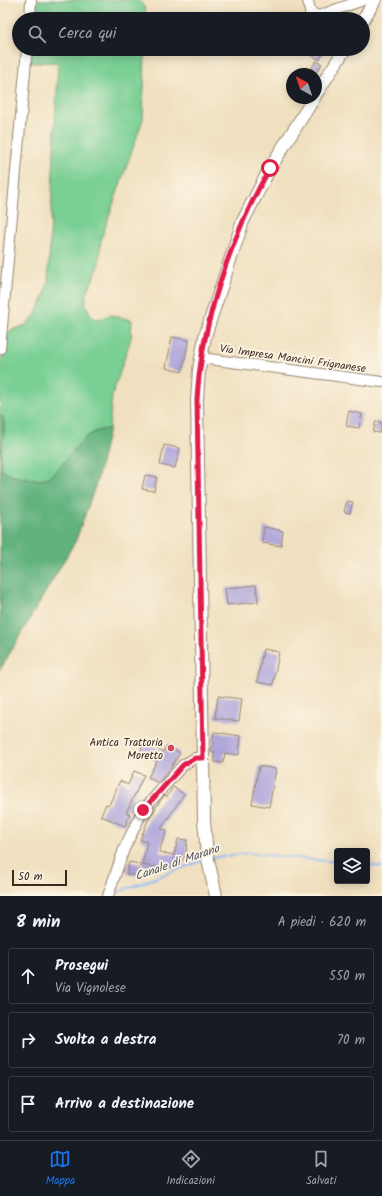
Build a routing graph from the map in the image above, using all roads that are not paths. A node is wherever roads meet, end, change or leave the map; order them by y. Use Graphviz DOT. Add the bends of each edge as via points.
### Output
graph roads {
  1 [pos="31,0"];
  2 [pos="308,0"];
  3 [pos="363,0"];
  4 [pos="375,0"];
  5 [pos="30,12"];
  6 [pos="310,12"];
  7 [pos="329,12"];
  8 [pos="368,12"];
  9 [pos="26,56"];
  10 [pos="340,56"];
  11 [pos="322,84"];
  12 [pos="310,104"];
  13 [pos="0,349"];
  14 [pos="201,358"];
  15 [pos="382,382"];
  16 [pos="203,758"];
  17 [pos="108,896"];
  18 [pos="216,896"];
  1 -- 5 [label="street"];
  2 -- 6 [label="street"];
  3 -- 7 [label="street"];
  4 -- 8 [label="main road"];
  9 -- 13 [label="street"];
  10 -- 11 [label="main road"];
  12 -- 14 [label="main road" via="268,172 243,221 209,322"];
  14 -- 15 [label="street, Via Impresa Mancini Frignanese"];
  14 -- 16 [label="main road" via="197,400"];
  16 -- 17 [label="street" via="195,758 183,765 143,810 124,849"];
  16 -- 18 [label="main road" via="204,821 208,860"];
}
